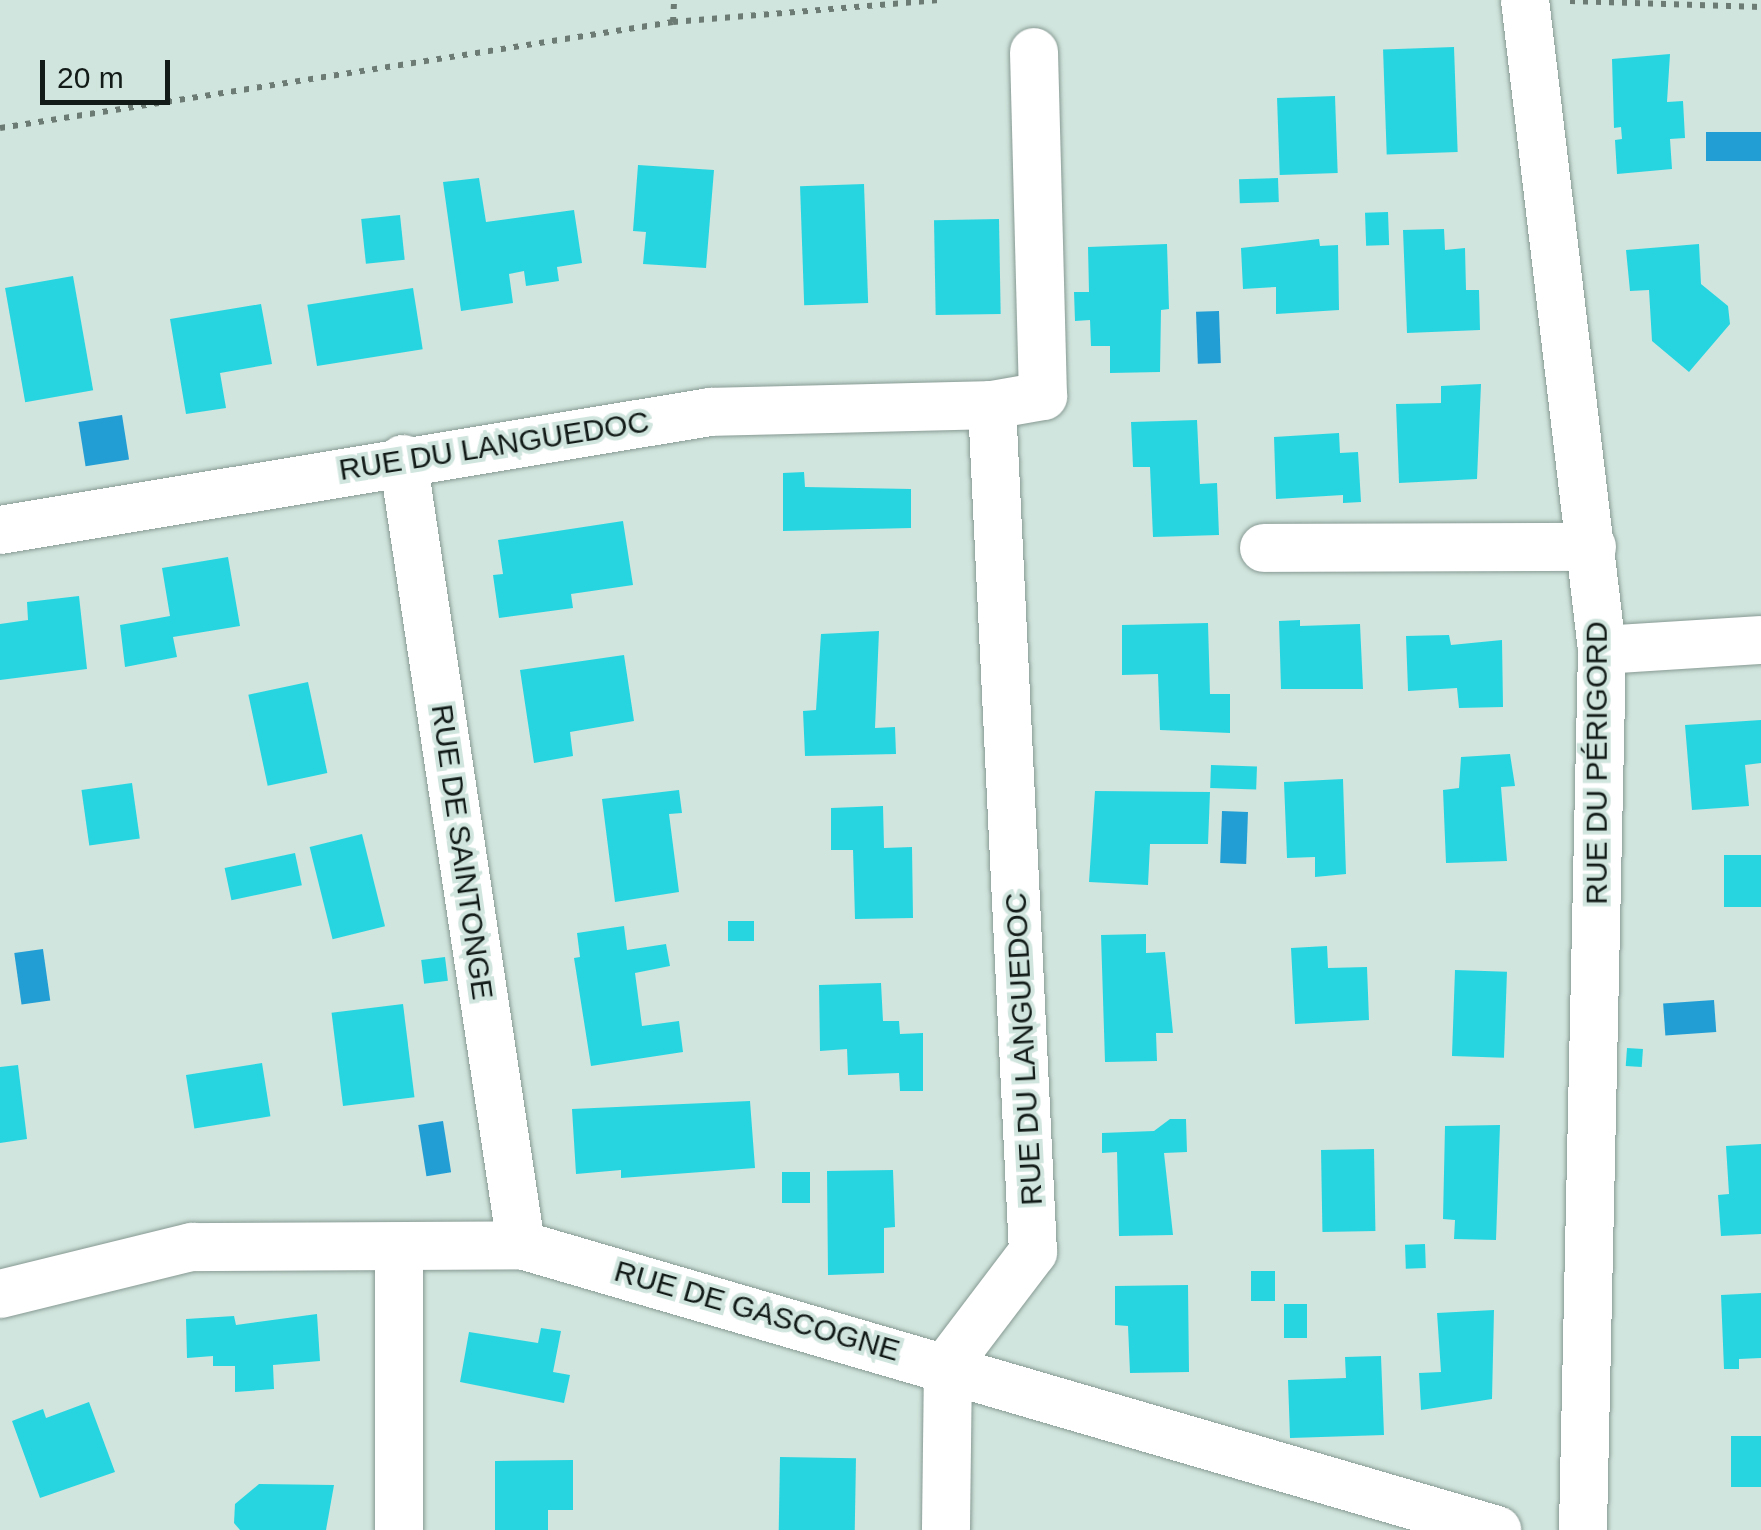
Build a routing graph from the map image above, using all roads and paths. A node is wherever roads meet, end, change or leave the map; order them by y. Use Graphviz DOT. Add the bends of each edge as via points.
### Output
graph roads {
  1 [pos="674,0"];
  2 [pos="938,0"];
  3 [pos="1525,0"];
  4 [pos="1563,1"];
  5 [pos="1761,7"];
  6 [pos="673,22"];
  7 [pos="1034,52"];
  8 [pos="0,128"];
  9 [pos="992,405"];
  10 [pos="403,459"];
  11 [pos="0,530"];
  12 [pos="1592,547"];
  13 [pos="1264,548"];
  14 [pos="1761,640"];
  15 [pos="1602,650"];
  16 [pos="520,1244"];
  17 [pos="399,1250"];
  18 [pos="0,1294"];
  19 [pos="948,1364"];
  20 [pos="399,1530"];
  21 [pos="946,1530"];
  22 [pos="1496,1530"];
  23 [pos="1583,1530"];
  1 -- 6 [label="path"];
  2 -- 6 [label="path"];
  3 -- 12 [label="street, RUE DU PÉRIGORD"];
  4 -- 5 [label="path"];
  6 -- 8 [label="path"];
  7 -- 9 [label="street, RUE DU LANGUEDOC" via="1043,396"];
  9 -- 10 [label="street, RUE DU LANGUEDOC" via="710,412"];
  9 -- 19 [label="street, RUE DU LANGUEDOC" via="1034,1252"];
  10 -- 11 [label="street, RUE DU LANGUEDOC"];
  10 -- 16 [label="street, RUE DE SAINTONGE"];
  12 -- 13 [label="street"];
  12 -- 15 [label="street, RUE DU PÉRIGORD"];
  14 -- 15 [label="street"];
  15 -- 23 [label="street, RUE DU PÉRIGORD"];
  16 -- 17 [label="street, RUE DE GASCOGNE"];
  16 -- 19 [label="street, RUE DE GASCOGNE"];
  17 -- 18 [label="street, RUE DE GASCOGNE" via="192,1248"];
  17 -- 20 [label="street"];
  19 -- 21 [label="street"];
  19 -- 22 [label="street, RUE DE GASCOGNE"];
}
